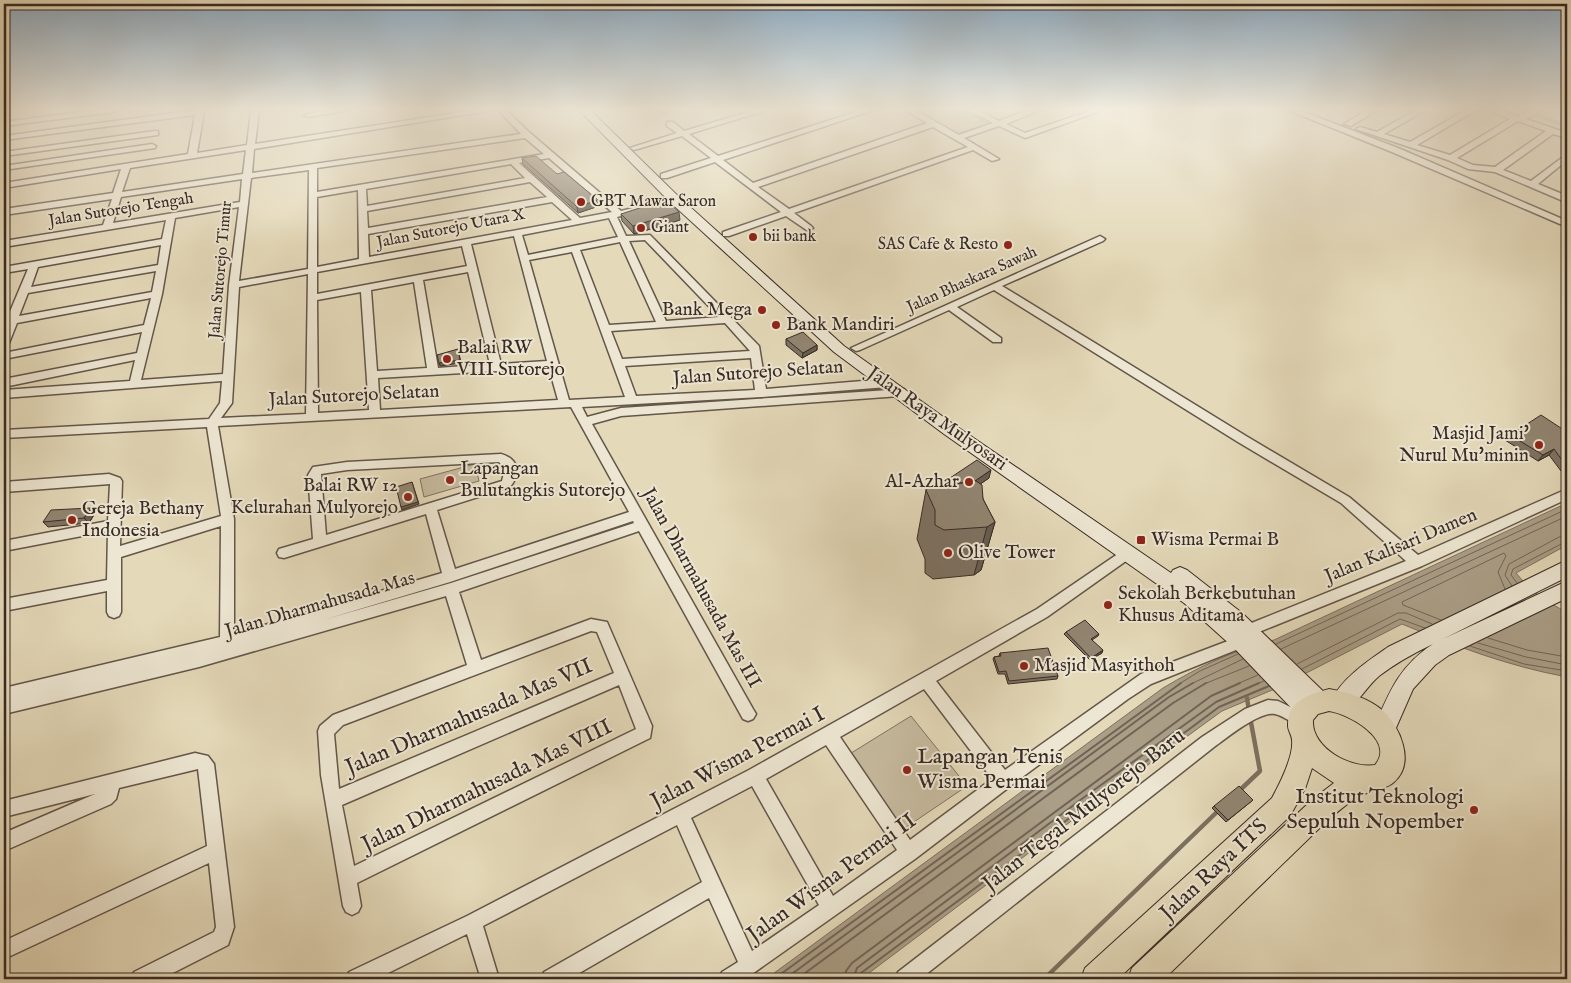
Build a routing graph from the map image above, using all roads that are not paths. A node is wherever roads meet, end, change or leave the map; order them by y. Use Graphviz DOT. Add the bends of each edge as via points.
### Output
graph roads {
  1 [pos="86,156"];
  2 [pos="150,156"];
  3 [pos="199,156"];
  4 [pos="249,156"];
  5 [pos="383,156"];
  6 [pos="547,156"];
  7 [pos="553,156"];
  8 [pos="635,156"];
  9 [pos="639,156"];
  10 [pos="713,156"];
  11 [pos="731,156"];
  12 [pos="840,156"];
  13 [pos="949,156"];
  14 [pos="989,156"];
  15 [pos="1408,156"];
  16 [pos="1444,156"];
  17 [pos="1454,156"];
  18 [pos="1516,156"];
  19 [pos="1567,156"];
  20 [pos="192,157"];
  21 [pos="1451,158"];
  22 [pos="994,159"];
  23 [pos="718,160"];
  24 [pos="512,162"];
  25 [pos="148,164"];
  26 [pos="313,166"];
  27 [pos="126,167"];
  28 [pos="647,167"];
  29 [pos="4,168"];
  30 [pos="1496,170"];
  31 [pos="246,176"];
  32 [pos="664,176"];
  33 [pos="532,179"];
  34 [pos="1532,184"];
  35 [pos="4,185"];
  36 [pos="752,186"];
  37 [pos="362,187"];
  38 [pos="117,194"];
  39 [pos="313,195"];
  40 [pos="1566,198"];
  41 [pos="674,199"];
  42 [pos="553,200"];
  43 [pos="243,204"];
  44 [pos="362,209"];
  45 [pos="4,212"];
  46 [pos="615,214"];
  47 [pos="788,214"];
  48 [pos="172,217"];
  49 [pos="578,221"];
  50 [pos="1567,224"];
  51 [pos="108,227"];
  52 [pos="808,228"];
  53 [pos="363,232"];
  54 [pos="517,232"];
  55 [pos="726,234"];
  56 [pos="623,239"];
  57 [pos="1100,239"];
  58 [pos="168,241"];
  59 [pos="466,242"];
  60 [pos="4,244"];
  61 [pos="576,248"];
  62 [pos="525,258"];
  63 [pos="746,258"];
  64 [pos="364,261"];
  65 [pos="34,265"];
  66 [pos="162,267"];
  67 [pos="473,268"];
  68 [pos="4,270"];
  69 [pos="311,270"];
  70 [pos="418,278"];
  71 [pos="234,285"];
  72 [pos="995,286"];
  73 [pos="366,288"];
  74 [pos="23,291"];
  75 [pos="157,294"];
  76 [pos="313,298"];
  77 [pos="950,306"];
  78 [pos="11,320"];
  79 [pos="728,320"];
  80 [pos="662,324"];
  81 [pos="149,327"];
  82 [pos="606,328"];
  83 [pos="997,340"];
  84 [pos="4,343"];
  85 [pos="856,348"];
  86 [pos="756,354"];
  87 [pos="143,355"];
  88 [pos="4,356"];
  89 [pos="554,364"];
  90 [pos="619,364"];
  91 [pos="496,367"];
  92 [pos="433,371"];
  93 [pos="372,375"];
  94 [pos="228,377"];
  95 [pos="4,383"];
  96 [pos="887,383"];
  97 [pos="134,385"];
  98 [pos="900,392"];
  99 [pos="761,393"];
  100 [pos="4,394"];
  101 [pos="632,400"];
  102 [pos="226,403"];
  103 [pos="569,403"];
  104 [pos="374,414"];
  105 [pos="312,416"];
  106 [pos="234,422"];
  107 [pos="585,422"];
  108 [pos="212,423"];
  109 [pos="955,426"];
  110 [pos="4,434"];
  111 [pos="4,487"];
  112 [pos="1567,494"];
  113 [pos="430,507"];
  114 [pos="228,519"];
  115 [pos="640,520"];
  116 [pos="113,525"];
  117 [pos="320,541"];
  118 [pos="4,546"];
  119 [pos="1128,552"];
  120 [pos="115,553"];
  121 [pos="284,553"];
  122 [pos="1418,562"];
  123 [pos="1567,568"];
  124 [pos="451,582"];
  125 [pos="114,584"];
  126 [pos="1567,589"];
  127 [pos="4,605"];
  128 [pos="114,612"];
  129 [pos="1248,639"];
  130 [pos="1433,644"];
  131 [pos="227,647"];
  132 [pos="476,669"];
  133 [pos="623,676"];
  134 [pos="926,681"];
  135 [pos="4,706"];
  136 [pos="748,714"];
  137 [pos="1314,714"];
  138 [pos="1384,730"];
  139 [pos="829,735"];
  140 [pos="755,776"];
  141 [pos="1367,779"];
  142 [pos="1003,780"];
  143 [pos="104,784"];
  144 [pos="333,800"];
  145 [pos="4,809"];
  146 [pos="680,814"];
  147 [pos="4,842"];
  148 [pos="216,851"];
  149 [pos="909,853"];
  150 [pos="349,878"];
  151 [pos="712,886"];
  152 [pos="352,906"];
  153 [pos="830,908"];
  154 [pos="473,922"];
  155 [pos="4,950"];
  156 [pos="749,965"];
  157 [pos="1110,975"];
  158 [pos="360,978"];
  159 [pos="142,979"];
  160 [pos="490,979"];
  161 [pos="551,979"];
  162 [pos="729,979"];
  163 [pos="905,979"];
  164 [pos="1143,979"];
  1 -- 29 [label="street"];
  2 -- 25 [label="street"];
  3 -- 20 [label="street"];
  4 -- 31 [label="street, Jalan Sutorejo Timur"];
  5 -- 26 [label="street"];
  6 -- 24 [label="street"];
  7 -- 46 [label="street"];
  8 -- 28 [label="main road, Jalan Raya Mulyosari"];
  9 -- 28 [label="main road, Jalan Raya Mulyosari"];
  10 -- 23 [label="street"];
  11 -- 23 [label="street"];
  12 -- 36 [label="street"];
  13 -- 47 [label="street"];
  14 -- 22 [label="street"];
  15 -- 50 [label="street"];
  16 -- 21 [label="street"];
  17 -- 21 [label="street"];
  18 -- 30 [label="street"];
  19 -- 34 [label="street"];
  20 -- 25 [label="street"];
  21 -- 30 [label="street" via="1466,165"];
  23 -- 32 [label="street"];
  23 -- 36 [label="street"];
  24 -- 33 [label="street"];
  24 -- 37 [label="street"];
  25 -- 27 [label="street"];
  26 -- 31 [label="street"];
  26 -- 39 [label="street"];
  27 -- 35 [label="street"];
  27 -- 38 [label="street"];
  28 -- 32 [label="main road, Jalan Raya Mulyosari"];
  28 -- 41 [label="main road, Jalan Raya Mulyosari"];
  30 -- 34 [label="street"];
  31 -- 38 [label="street"];
  31 -- 43 [label="street, Jalan Sutorejo Timur"];
  32 -- 55 [label="main road, Jalan Raya Mulyosari"];
  33 -- 42 [label="street"];
  33 -- 44 [label="street"];
  34 -- 40 [label="street"];
  36 -- 47 [label="street"];
  37 -- 39 [label="street"];
  37 -- 44 [label="street"];
  38 -- 45 [label="street"];
  38 -- 51 [label="street"];
  39 -- 69 [label="street"];
  41 -- 46 [label="street, Jalan Sutorejo Utara X"];
  41 -- 63 [label="main road, Jalan Raya Mulyosari"];
  42 -- 49 [label="street"];
  42 -- 53 [label="street"];
  43 -- 48 [label="street, Jalan Sutorejo Tengah"];
  43 -- 71 [label="street, Jalan Sutorejo Timur"];
  44 -- 53 [label="street"];
  46 -- 49 [label="street, Jalan Sutorejo Utara X"];
  46 -- 56 [label="street"];
  47 -- 52 [label="street"];
  47 -- 55 [label="street"];
  48 -- 51 [label="street, Jalan Sutorejo Tengah"];
  48 -- 58 [label="street"];
  49 -- 54 [label="street, Jalan Sutorejo Utara X"];
  51 -- 60 [label="street, Jalan Sutorejo Tengah"];
  53 -- 64 [label="street"];
  54 -- 59 [label="street, Jalan Sutorejo Utara X"];
  54 -- 62 [label="street, Jalan Dharmahusada Mas III"];
  55 -- 63 [label="main road, Jalan Raya Mulyosari"];
  56 -- 61 [label="street"];
  56 -- 79 [label="street" via="647,237"];
  56 -- 80 [label="street"];
  57 -- 72 [label="street, Jalan Bhaskara Sawah"];
  58 -- 65 [label="street"];
  58 -- 66 [label="street"];
  59 -- 64 [label="street, Jalan Sutorejo Utara X"];
  59 -- 67 [label="street"];
  61 -- 62 [label="street"];
  61 -- 82 [label="street"];
  62 -- 89 [label="street, Jalan Dharmahusada Mas III"];
  63 -- 85 [label="main road, Jalan Raya Mulyosari"];
  63 -- 96 [label="main road, Jalan Raya Mulyosari" via="839,349"];
  64 -- 69 [label="street, Jalan Sutorejo Utara X"];
  65 -- 68 [label="street"];
  65 -- 74 [label="street"];
  66 -- 74 [label="street"];
  66 -- 75 [label="street"];
  67 -- 70 [label="street"];
  67 -- 91 [label="street"];
  69 -- 71 [label="street, Jalan Sutorejo Utara X"];
  69 -- 76 [label="street"];
  70 -- 73 [label="street"];
  70 -- 92 [label="street"];
  71 -- 94 [label="street, Jalan Sutorejo Timur"];
  72 -- 77 [label="street, Jalan Bhaskara Sawah"];
  72 -- 122 [label="street" via="1345,500"];
  73 -- 76 [label="street"];
  73 -- 93 [label="street"];
  74 -- 78 [label="street"];
  75 -- 78 [label="street"];
  75 -- 81 [label="street"];
  76 -- 105 [label="street"];
  77 -- 83 [label="street"];
  77 -- 85 [label="street, Jalan Bhaskara Sawah"];
  78 -- 84 [label="street"];
  79 -- 80 [label="street"];
  79 -- 86 [label="street" via="755,348"];
  80 -- 82 [label="street"];
  81 -- 87 [label="street"];
  81 -- 88 [label="street"];
  82 -- 90 [label="street"];
  85 -- 109 [label="main road, Jalan Raya Mulyosari"];
  86 -- 90 [label="street"];
  86 -- 99 [label="street"];
  87 -- 95 [label="street"];
  87 -- 97 [label="street"];
  89 -- 91 [label="street"];
  89 -- 103 [label="street, Jalan Dharmahusada Mas III"];
  90 -- 101 [label="street"];
  91 -- 92 [label="street"];
  92 -- 93 [label="street"];
  93 -- 104 [label="street"];
  94 -- 97 [label="street"];
  94 -- 102 [label="street, Jalan Sutorejo Timur"];
  96 -- 98 [label="main road, Jalan Raya Mulyosari"];
  96 -- 99 [label="street, Jalan Sutorejo Selatan"];
  97 -- 100 [label="street"];
  98 -- 107 [label="street" via="620,412"];
  98 -- 109 [label="main road, Jalan Raya Mulyosari"];
  99 -- 101 [label="street, Jalan Sutorejo Selatan"];
  101 -- 103 [label="street, Jalan Sutorejo Selatan"];
  102 -- 106 [label="street, Jalan Sutorejo Timur"];
  102 -- 108 [label="street"];
  103 -- 104 [label="street, Jalan Sutorejo Selatan"];
  103 -- 107 [label="street, Jalan Dharmahusada Mas III"];
  104 -- 105 [label="street, Jalan Sutorejo Selatan"];
  105 -- 106 [label="street, Jalan Sutorejo Selatan"];
  106 -- 108 [label="street, Jalan Sutorejo Selatan"];
  107 -- 115 [label="street, Jalan Dharmahusada Mas III"];
  108 -- 110 [label="street, Jalan Sutorejo Selatan"];
  108 -- 114 [label="street"];
  109 -- 119 [label="main road, Jalan Raya Mulyosari"];
  109 -- 129 [label="main road, Jalan Raya Mulyosari" via="1204,591"];
  111 -- 116 [label="street" via="112,479 116,481"];
  112 -- 122 [label="street, Jalan Kalisari Damen"];
  113 -- 117 [label="street"];
  113 -- 117 [label="street" via="506,484 512,478 508,461 501,458 317,470 314,475"];
  113 -- 124 [label="street"];
  114 -- 120 [label="street"];
  114 -- 131 [label="street"];
  115 -- 124 [label="street, Jalan Dharmahusada Mas"];
  115 -- 136 [label="street, Jalan Dharmahusada Mas III"];
  116 -- 118 [label="street"];
  116 -- 120 [label="street"];
  117 -- 121 [label="street"];
  119 -- 129 [label="main road, Jalan Raya Mulyosari"];
  119 -- 134 [label="street, Jalan Wisma Permai I" via="1042,613"];
  120 -- 125 [label="street"];
  122 -- 129 [label="street, Jalan Kalisari Damen"];
  123 -- 130 [label="main road"];
  124 -- 131 [label="street, Jalan Dharmahusada Mas"];
  124 -- 132 [label="street"];
  125 -- 127 [label="street"];
  125 -- 128 [label="street"];
  126 -- 130 [label="main road"];
  129 -- 137 [label="main road, Jalan Raya Mulyosari" via="1293,686"];
  129 -- 142 [label="street, Jalan Wisma Permai II" via="1146,680"];
  130 -- 137 [label="main road" via="1395,653"];
  130 -- 138 [label="main road" via="1424,661 1411,673"];
  131 -- 135 [label="street, Jalan Dharmahusada Mas"];
  132 -- 133 [label="street" via="597,624 602,626"];
  132 -- 144 [label="street" via="338,720 326,731"];
  133 -- 144 [label="street, Jalan Dharmahusada Mas VII"];
  133 -- 150 [label="street, Jalan Dharmahusada Mas VIII" via="644,733"];
  134 -- 139 [label="street, Jalan Wisma Permai I"];
  134 -- 142 [label="street"];
  137 -- 138 [label="main road" via="1365,712"];
  137 -- 141 [label="main road" via="1325,765 1346,776"];
  137 -- 157 [label="main road, Jalan Raya ITS" via="1296,780 1281,807"];
  137 -- 163 [label="street, Jalan Tegal Mulyorejo Baru" via="1274,707 1253,715 1208,742"];
  138 -- 141 [label="main road" via="1393,752 1392,763 1379,777"];
  139 -- 140 [label="street, Jalan Wisma Permai I"];
  139 -- 149 [label="street"];
  140 -- 146 [label="street, Jalan Wisma Permai I"];
  140 -- 153 [label="street"];
  141 -- 164 [label="main road, Jalan Raya ITS" via="1339,794 1322,808"];
  142 -- 149 [label="street, Jalan Wisma Permai II"];
  143 -- 145 [label="street"];
  143 -- 147 [label="street" via="111,788 105,798"];
  143 -- 148 [label="street" via="202,761 206,764"];
  144 -- 150 [label="street"];
  146 -- 151 [label="street"];
  146 -- 154 [label="street, Jalan Wisma Permai I"];
  148 -- 155 [label="street"];
  148 -- 159 [label="street" via="225,927 221,938"];
  149 -- 153 [label="street, Jalan Wisma Permai II"];
  150 -- 152 [label="street"];
  151 -- 156 [label="street"];
  151 -- 161 [label="street"];
  153 -- 156 [label="street, Jalan Wisma Permai II"];
  154 -- 158 [label="street, Jalan Wisma Permai I"];
  154 -- 160 [label="street"];
  156 -- 162 [label="street, Jalan Wisma Permai II"];
}
